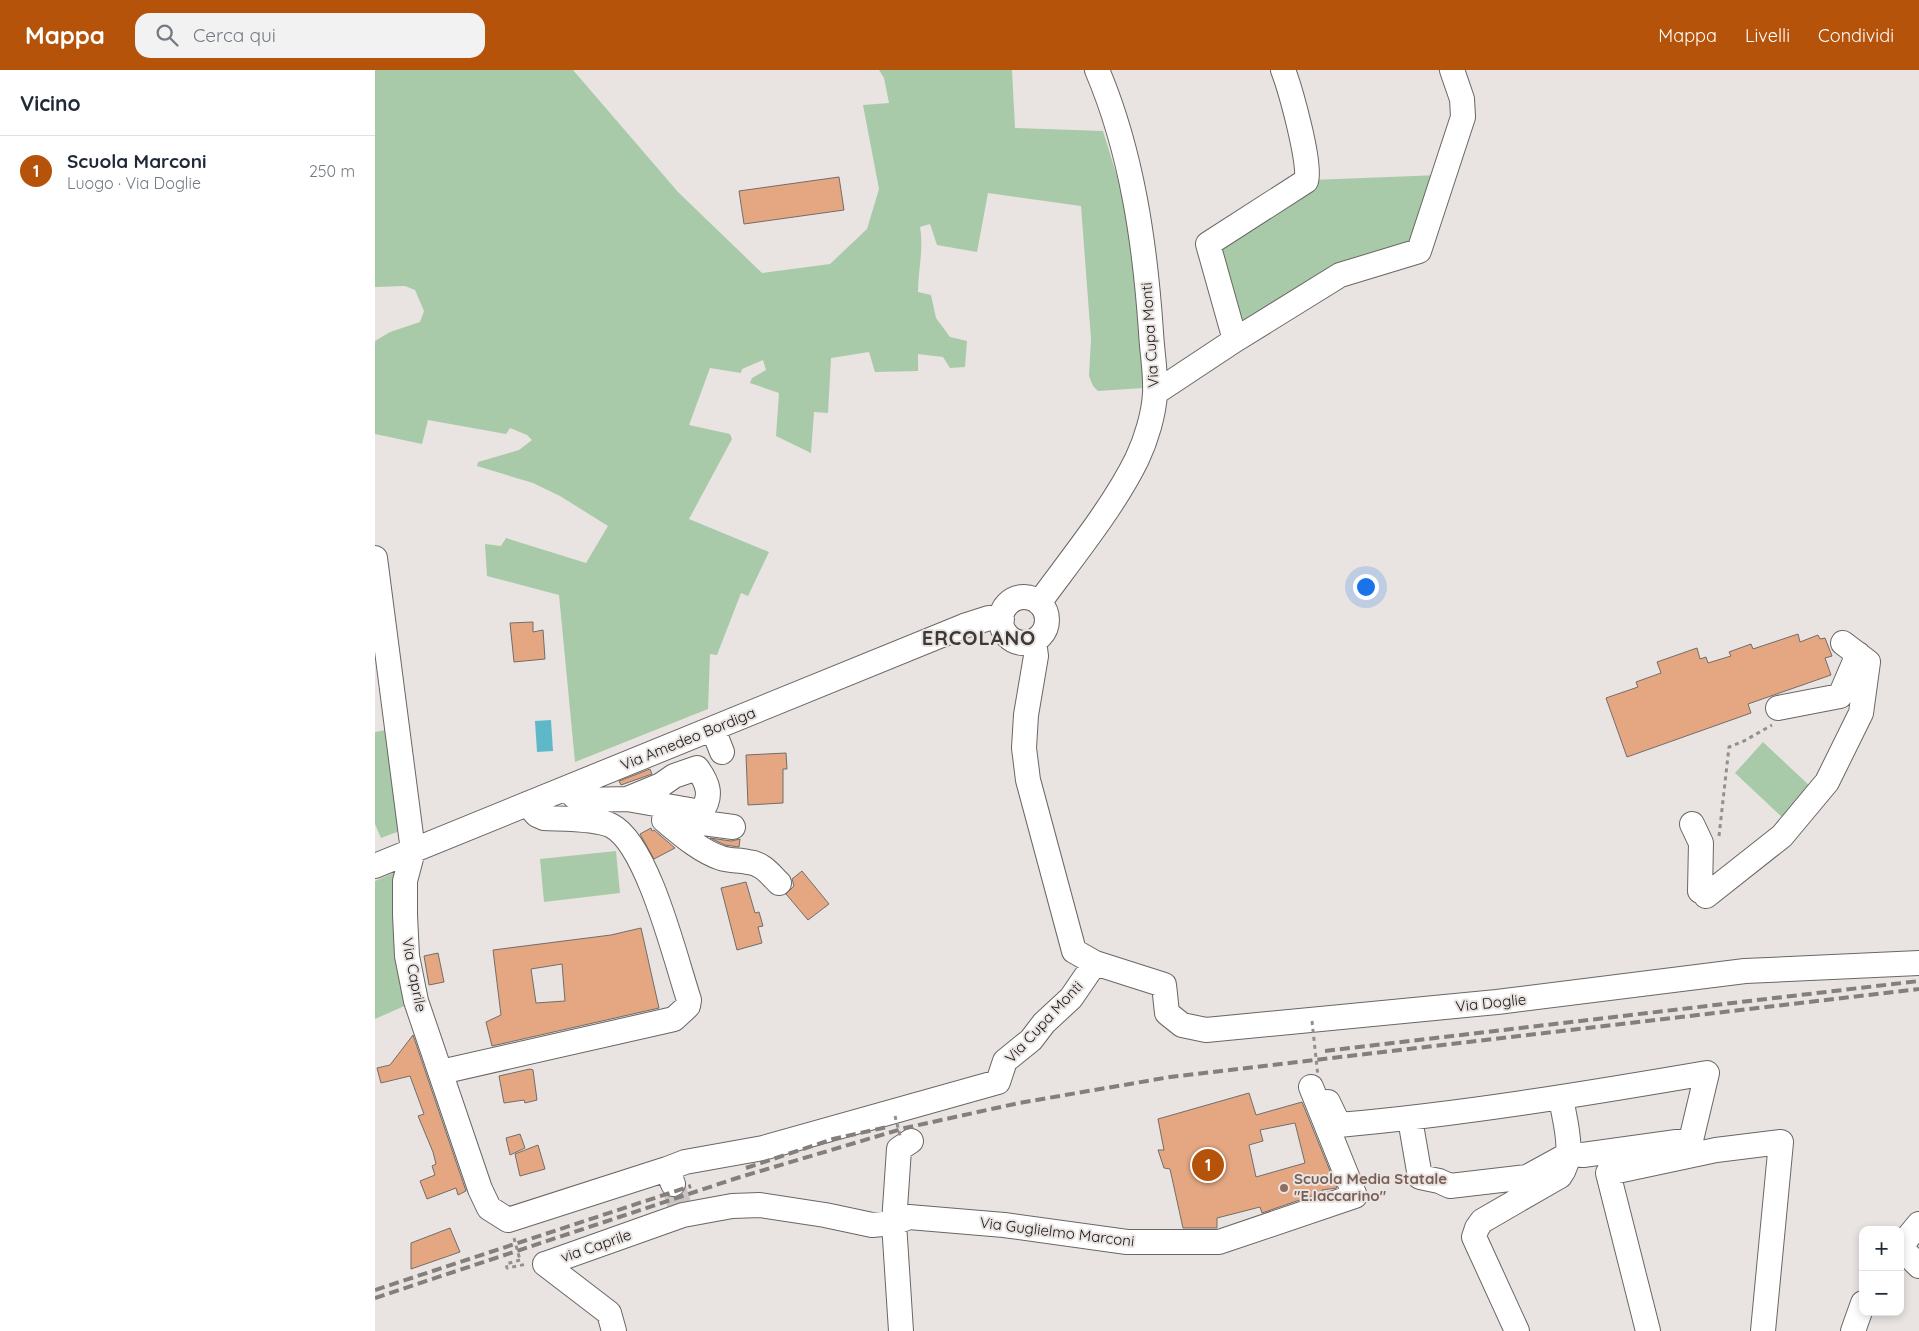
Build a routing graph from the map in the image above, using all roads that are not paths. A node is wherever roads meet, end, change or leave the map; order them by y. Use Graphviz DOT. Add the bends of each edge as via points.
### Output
graph roads {
  1 [pos="1097,70"];
  2 [pos="1283,70"];
  3 [pos="1452,70"];
  4 [pos="1235,340"];
  5 [pos="1155,394"];
  6 [pos="375,558"];
  7 [pos="1039,603"];
  8 [pos="1001,619"];
  9 [pos="1034,641"];
  10 [pos="1775,717"];
  11 [pos="713,729"];
  12 [pos="722,752"];
  13 [pos="567,788"];
  14 [pos="627,799"];
  15 [pos="532,802"];
  16 [pos="664,820"];
  17 [pos="1692,824"];
  18 [pos="733,827"];
  19 [pos="413,851"];
  20 [pos="375,866"];
  21 [pos="779,883"];
  22 [pos="1919,963"];
  23 [pos="1095,964"];
  24 [pos="441,1072"];
  25 [pos="1561,1098"];
  26 [pos="1410,1119"];
  27 [pos="906,1140"];
  28 [pos="1569,1154"];
  29 [pos="676,1193"];
  30 [pos="895,1223"];
  31 [pos="1910,1238"];
  32 [pos="1919,1266"];
  33 [pos="1859,1314"];
  34 [pos="614,1331"];
  35 [pos="901,1331"];
  36 [pos="1517,1331"];
  37 [pos="1648,1331"];
  38 [pos="1763,1331"];
  39 [pos="1853,1331"];
  1 -- 5 [label="street, Via Cupa Monti" via="1111,104 1129,166 1148,292"];
  2 -- 4 [label="street" via="1307,168 1306,181 1208,244"];
  3 -- 4 [label="street" via="1462,99 1463,117 1419,251 1340,276"];
  4 -- 5 [label="street"];
  5 -- 7 [label="street, Via Cupa Monti" via="1137,458 1109,504"];
  6 -- 19 [label="street, Via Caprile"];
  7 -- 8 [label="street" via="1031,598 1013,600"];
  7 -- 9 [label="street" via="1047,618 1046,627"];
  8 -- 9 [label="street" via="1009,638 1025,643"];
  8 -- 11 [label="street, Via Amedeo Bordiga" via="989,618 964,626"];
  9 -- 23 [label="street" via="1037,656 1026,715 1024,748 1028,780 1074,951"];
  10 -- 17 [label="street" via="1840,696 1850,648 1868,662 1861,713 1827,782 1782,836 1703,893 1701,843"];
  11 -- 12 [label="street"];
  11 -- 13 [label="street, Via Amedeo Bordiga"];
  13 -- 14 [label="street" via="584,800"];
  13 -- 15 [label="street, Via Amedeo Bordiga"];
  15 -- 16 [label="street" via="566,809 610,808"];
  15 -- 19 [label="street, Via Amedeo Bordiga"];
  15 -- 24 [label="street" via="537,815 544,818 606,824 621,834 650,881 689,1006 674,1019"];
  16 -- 18 [label="street"];
  16 -- 21 [label="street" via="689,840 720,858 763,867"];
  19 -- 20 [label="street, Via Amedeo Bordiga"];
  19 -- 24 [label="street, Via Caprile" via="405,882 407,956 416,1001"];
  22 -- 23 [label="street, Via Doglie" via="1745,971 1497,1002 1206,1030 1182,1025 1167,1013 1164,984"];
  23 -- 29 [label="street, Via Cupa Monti" via="1071,998 1031,1040 1005,1061 998,1082 763,1148 685,1162"];
  24 -- 29 [label="street, Via Caprile" via="480,1189 489,1208 509,1220"];
  25 -- 26 [label="street"];
  25 -- 28 [label="street"];
  25 -- 28 [label="street" via="1707,1073 1691,1140 1583,1155"];
  26 -- 28 [label="street" via="1419,1178 1450,1186 1527,1177"];
  26 -- 30 [label="street, Via Guglielmo Marconi" via="1339,1125 1318,1085 1355,1196 1219,1242 1127,1242 1004,1225 909,1217"];
  27 -- 30 [label="street" via="899,1150"];
  28 -- 36 [label="street" via="1566,1168 1559,1176 1482,1221 1474,1237"];
  29 -- 30 [label="street" via="733,1206 760,1205 825,1214 872,1225"];
  29 -- 34 [label="street, via Caprile" via="545,1264 609,1313"];
  30 -- 35 [label="street"];
  31 -- 32 [label="street"];
  33 -- 39 [label="street"];
  37 -- 38 [label="street" via="1607,1173 1716,1150 1781,1142"];
}
